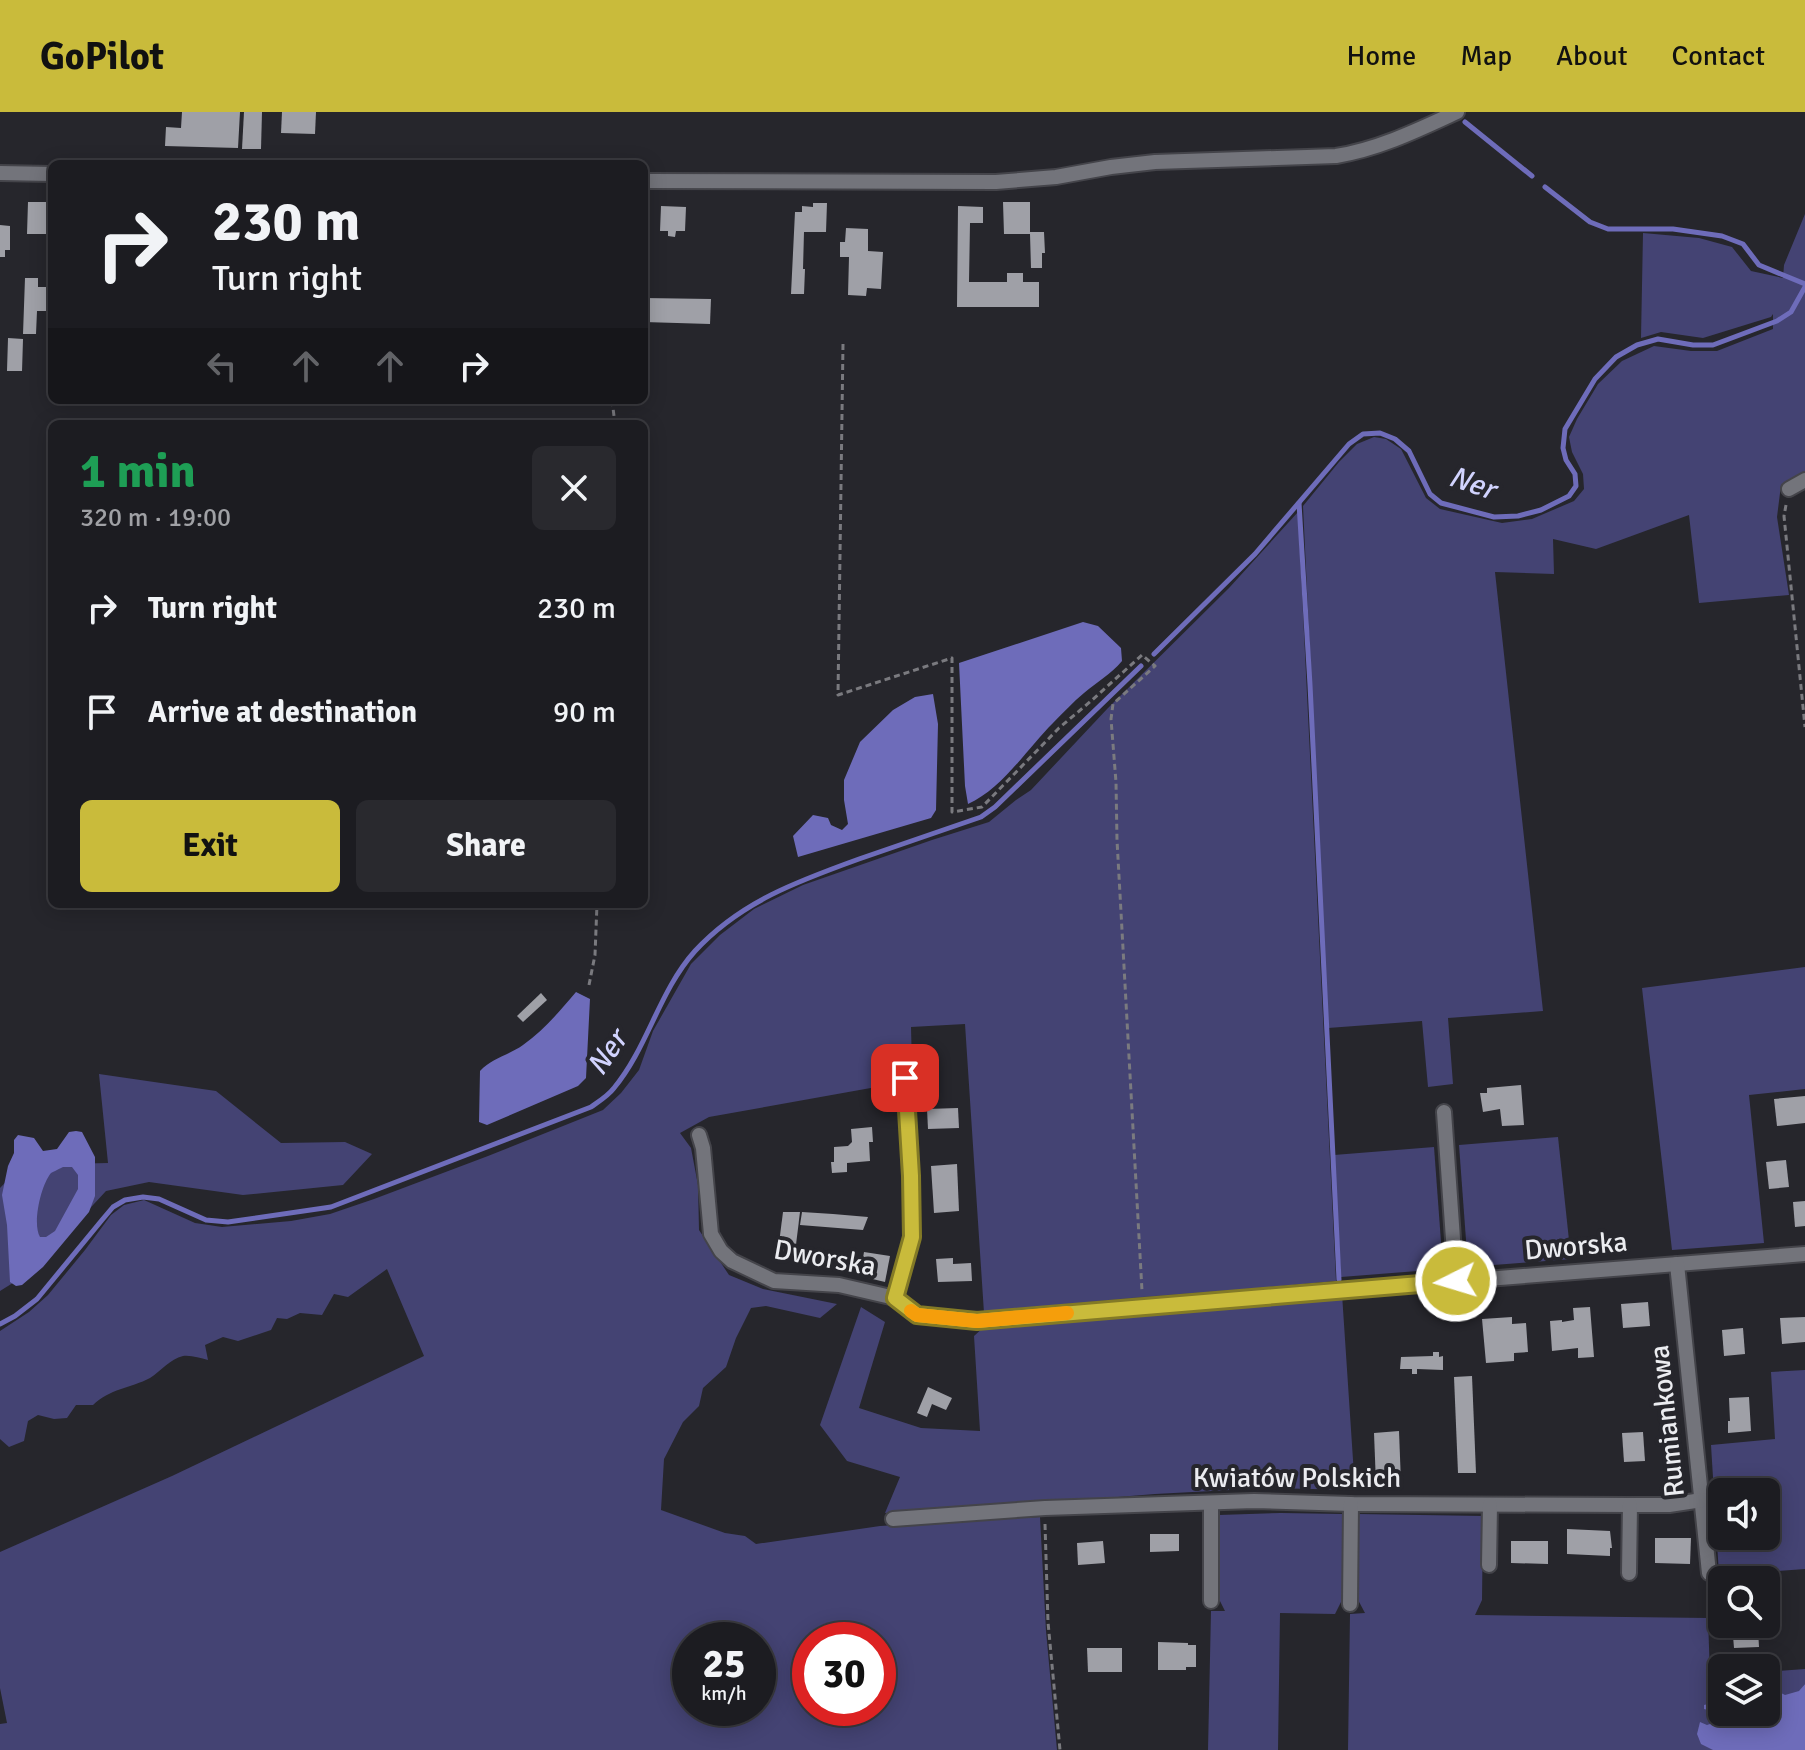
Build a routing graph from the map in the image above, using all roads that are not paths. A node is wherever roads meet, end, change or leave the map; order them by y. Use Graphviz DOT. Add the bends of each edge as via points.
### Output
graph roads {
  1 [pos="1457,112"];
  2 [pos="0,173"];
  3 [pos="48,174"];
  4 [pos="648,181"];
  5 [pos="1805,480"];
  6 [pos="1789,489"];
  7 [pos="905,1078"];
  8 [pos="1444,1112"];
  9 [pos="699,1135"];
  10 [pos="1805,1254"];
  11 [pos="1677,1264"];
  12 [pos="1456,1281"];
  13 [pos="895,1298"];
  14 [pos="1702,1500"];
  15 [pos="1211,1503"];
  16 [pos="1351,1504"];
  17 [pos="1490,1505"];
  18 [pos="1630,1505"];
  19 [pos="893,1519"];
  20 [pos="1489,1565"];
  21 [pos="1708,1566"];
  22 [pos="1629,1573"];
  23 [pos="1211,1601"];
  24 [pos="1350,1604"];
  1 -- 4 [label="street" via="1361,152 1336,156 1155,162 996,182"];
  2 -- 3 [label="street"];
  5 -- 6 [label="street"];
  7 -- 13 [label="street" via="912,1237"];
  8 -- 12 [label="street"];
  9 -- 13 [label="street, Dworska" via="711,1234 732,1261 774,1281 839,1285"];
  10 -- 11 [label="street, Dworska"];
  11 -- 12 [label="street, Dworska"];
  11 -- 14 [label="street, Rumiankowa"];
  12 -- 13 [label="street, Dworska" via="977,1321 917,1315"];
  14 -- 18 [label="street, Kwiatów Polskich"];
  14 -- 21 [label="street, Rumiankowa"];
  15 -- 16 [label="street, Kwiatów Polskich"];
  15 -- 19 [label="street, Kwiatów Polskich"];
  15 -- 23 [label="street"];
  16 -- 17 [label="street, Kwiatów Polskich"];
  16 -- 24 [label="street"];
  17 -- 18 [label="street, Kwiatów Polskich"];
  17 -- 20 [label="street"];
  18 -- 22 [label="street"];
}
